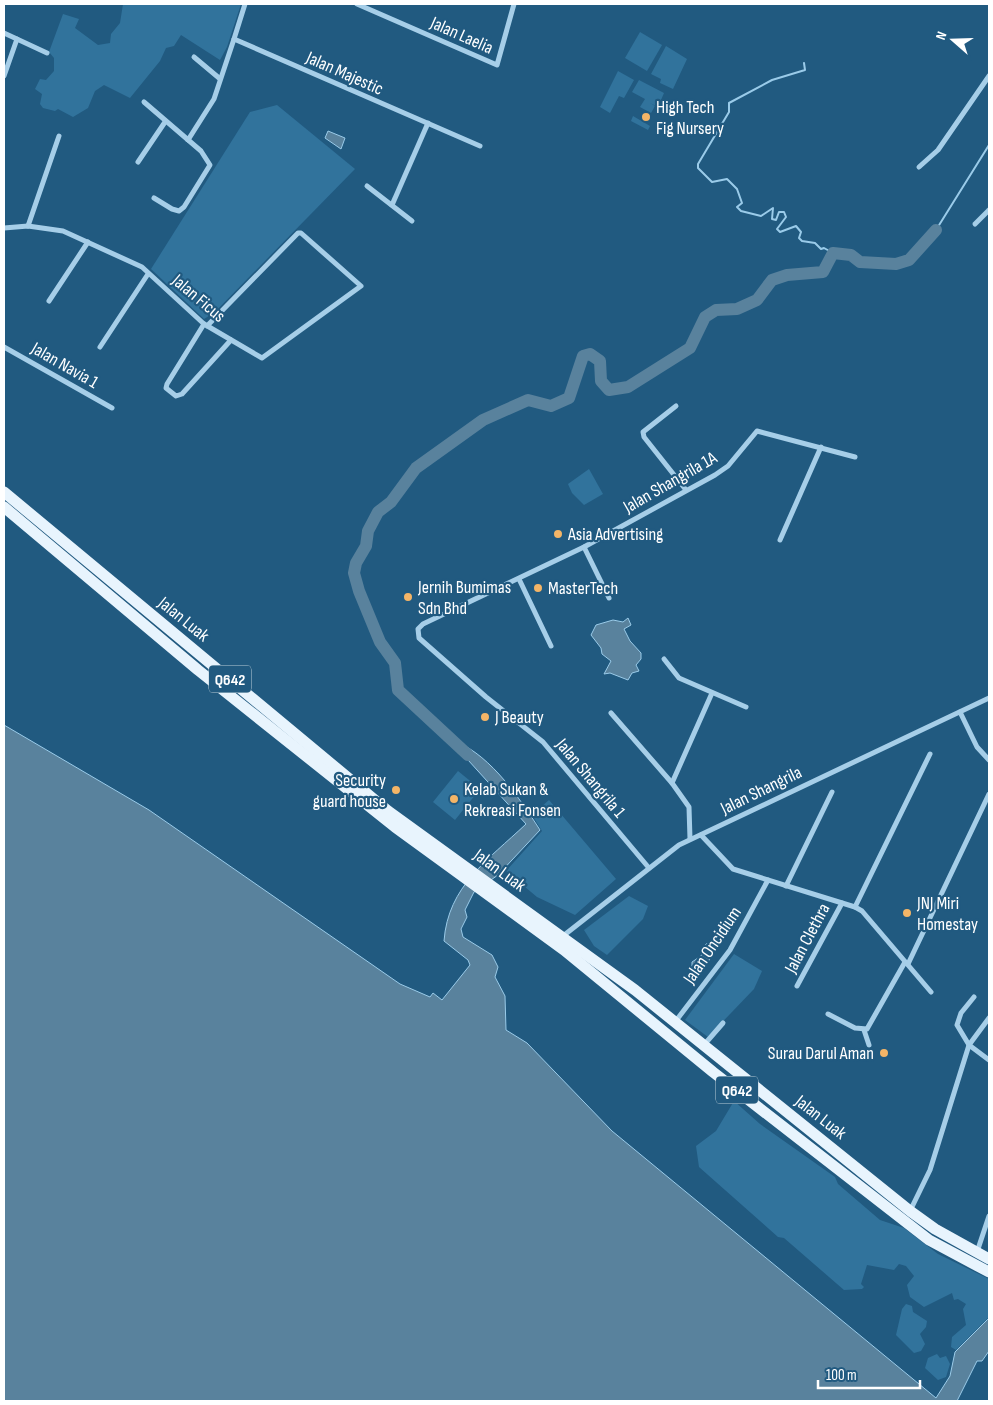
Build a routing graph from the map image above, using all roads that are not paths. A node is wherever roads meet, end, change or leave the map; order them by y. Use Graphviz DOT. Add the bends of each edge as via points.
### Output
graph roads {
  1 [pos="245,4"];
  2 [pos="357,4"];
  3 [pos="514,4"];
  4 [pos="4,33"];
  5 [pos="17,39"];
  6 [pos="234,39"];
  7 [pos="48,53"];
  8 [pos="194,57"];
  9 [pos="4,76"];
  10 [pos="989,76"];
  11 [pos="219,78"];
  12 [pos="144,102"];
  13 [pos="166,122"];
  14 [pos="428,124"];
  15 [pos="59,136"];
  16 [pos="188,140"];
  17 [pos="480,146"];
  18 [pos="138,162"];
  19 [pos="919,167"];
  20 [pos="367,186"];
  21 [pos="154,198"];
  22 [pos="392,205"];
  23 [pos="989,210"];
  24 [pos="412,221"];
  25 [pos="975,224"];
  26 [pos="28,226"];
  27 [pos="4,228"];
  28 [pos="88,242"];
  29 [pos="148,274"];
  30 [pos="50,301"];
  31 [pos="205,325"];
  32 [pos="232,340"];
  33 [pos="4,347"];
  34 [pos="100,347"];
  35 [pos="676,406"];
  36 [pos="112,408"];
  37 [pos="821,447"];
  38 [pos="855,457"];
  39 [pos="686,490"];
  40 [pos="4,492"];
  41 [pos="4,507"];
  42 [pos="51,529"];
  43 [pos="780,540"];
  44 [pos="584,547"];
  45 [pos="94,567"];
  46 [pos="76,569"];
  47 [pos="519,579"];
  48 [pos="609,598"];
  49 [pos="121,606"];
  50 [pos="418,632"];
  51 [pos="550,646"];
  52 [pos="664,659"];
  53 [pos="712,693"];
  54 [pos="989,698"];
  55 [pos="746,707"];
  56 [pos="960,712"];
  57 [pos="611,713"];
  58 [pos="930,754"];
  59 [pos="989,760"];
  60 [pos="672,783"];
  61 [pos="832,792"];
  62 [pos="989,794"];
  63 [pos="701,835"];
  64 [pos="690,839"];
  65 [pos="456,866"];
  66 [pos="649,868"];
  67 [pos="768,880"];
  68 [pos="786,886"];
  69 [pos="494,894"];
  70 [pos="842,903"];
  71 [pos="856,907"];
  72 [pos="563,936"];
  73 [pos="906,963"];
  74 [pos="797,986"];
  75 [pos="931,992"];
  76 [pos="974,997"];
  77 [pos="828,1014"];
  78 [pos="989,1018"];
  79 [pos="675,1023"];
  80 [pos="723,1023"];
  81 [pos="864,1030"];
  82 [pos="969,1044"];
  83 [pos="869,1045"];
  84 [pos="703,1046"];
  85 [pos="989,1060"];
  86 [pos="910,1211"];
  87 [pos="989,1216"];
  88 [pos="977,1252"];
  89 [pos="989,1259"];
  90 [pos="989,1272"];
  1 -- 6 [label="street"];
  2 -- 3 [label="street, Jalan Laelia" via="497,66"];
  4 -- 5 [label="street"];
  5 -- 7 [label="street"];
  5 -- 9 [label="street"];
  6 -- 11 [label="street"];
  6 -- 14 [label="street, Jalan Majestic"];
  8 -- 11 [label="street"];
  10 -- 19 [label="street" via="938,150"];
  11 -- 16 [label="street" via="211,105"];
  12 -- 13 [label="street"];
  13 -- 16 [label="street"];
  13 -- 18 [label="street"];
  14 -- 17 [label="street, Jalan Majestic"];
  14 -- 22 [label="street"];
  15 -- 26 [label="street"];
  16 -- 21 [label="street" via="208,160 208,171 179,211"];
  20 -- 22 [label="street"];
  22 -- 24 [label="street"];
  23 -- 25 [label="street"];
  26 -- 27 [label="street, Jalan Ficus"];
  26 -- 28 [label="street, Jalan Ficus" via="63,231"];
  28 -- 29 [label="street, Jalan Ficus" via="142,266"];
  28 -- 30 [label="street"];
  29 -- 31 [label="street, Jalan Ficus"];
  29 -- 34 [label="street"];
  31 -- 32 [label="street, Jalan Ficus"];
  31 -- 32 [label="street" via="167,384 166,388 176,396 182,394"];
  31 -- 32 [label="street, Jalan Ficus" via="298,233 361,286 262,358"];
  33 -- 36 [label="street, Jalan Navia 1"];
  35 -- 39 [label="street" via="643,432"];
  37 -- 38 [label="street, Jalan Shangrila 1A"];
  37 -- 39 [label="street, Jalan Shangrila 1A" via="757,431 728,466"];
  37 -- 43 [label="street"];
  39 -- 44 [label="street, Jalan Shangrila 1A"];
  40 -- 42 [label="main road, Jalan Luak / Q642"];
  41 -- 46 [label="main road, Jalan Luak / Q642"];
  42 -- 45 [label="main road, Jalan Luak / Q642"];
  42 -- 46 [label="main road" via="79,557 80,564"];
  44 -- 47 [label="street, Jalan Shangrila 1A"];
  44 -- 48 [label="street"];
  45 -- 49 [label="main road" via="92,575"];
  45 -- 65 [label="main road, Jalan Luak / Q642"];
  46 -- 49 [label="main road, Jalan Luak / Q642"];
  47 -- 50 [label="street, Jalan Shangrila 1A" via="423,624"];
  47 -- 51 [label="street"];
  49 -- 65 [label="main road, Jalan Luak / Q642" via="387,821"];
  50 -- 66 [label="street, Jalan Shangrila 1" via="419,638 486,697 543,742"];
  52 -- 53 [label="street" via="680,678"];
  53 -- 55 [label="street"];
  53 -- 60 [label="street"];
  54 -- 56 [label="street, Jalan Shangrila"];
  56 -- 59 [label="street" via="978,747"];
  56 -- 63 [label="street, Jalan Shangrila"];
  57 -- 60 [label="street"];
  58 -- 71 [label="street"];
  60 -- 64 [label="street" via="689,807"];
  61 -- 68 [label="street"];
  62 -- 73 [label="street"];
  63 -- 64 [label="street, Jalan Shangrila"];
  63 -- 67 [label="street" via="734,870"];
  64 -- 66 [label="street, Jalan Shangrila"];
  65 -- 69 [label="main road, Jalan Luak / Q642"];
  66 -- 72 [label="street, Jalan Shangrila"];
  67 -- 68 [label="street"];
  67 -- 79 [label="street, Jalan Oncidium" via="730,950"];
  68 -- 70 [label="street"];
  69 -- 72 [label="main road, Jalan Luak / Q642"];
  69 -- 90 [label="main road, Jalan Luak / Q642" via="713,1072 929,1240"];
  70 -- 71 [label="street"];
  70 -- 74 [label="street, Jalan Clethra"];
  71 -- 73 [label="street"];
  72 -- 79 [label="main road, Jalan Luak / Q642"];
  73 -- 75 [label="street"];
  73 -- 81 [label="street"];
  76 -- 82 [label="street" via="957,1024"];
  77 -- 81 [label="street"];
  78 -- 82 [label="street"];
  79 -- 84 [label="main road, Jalan Luak / Q642"];
  80 -- 84 [label="street"];
  81 -- 83 [label="street"];
  82 -- 85 [label="street"];
  82 -- 86 [label="street" via="930,1170"];
  84 -- 86 [label="main road, Jalan Luak / Q642"];
  86 -- 88 [label="main road, Jalan Luak / Q642"];
  87 -- 88 [label="street"];
  88 -- 89 [label="main road, Jalan Luak / Q642"];
}
